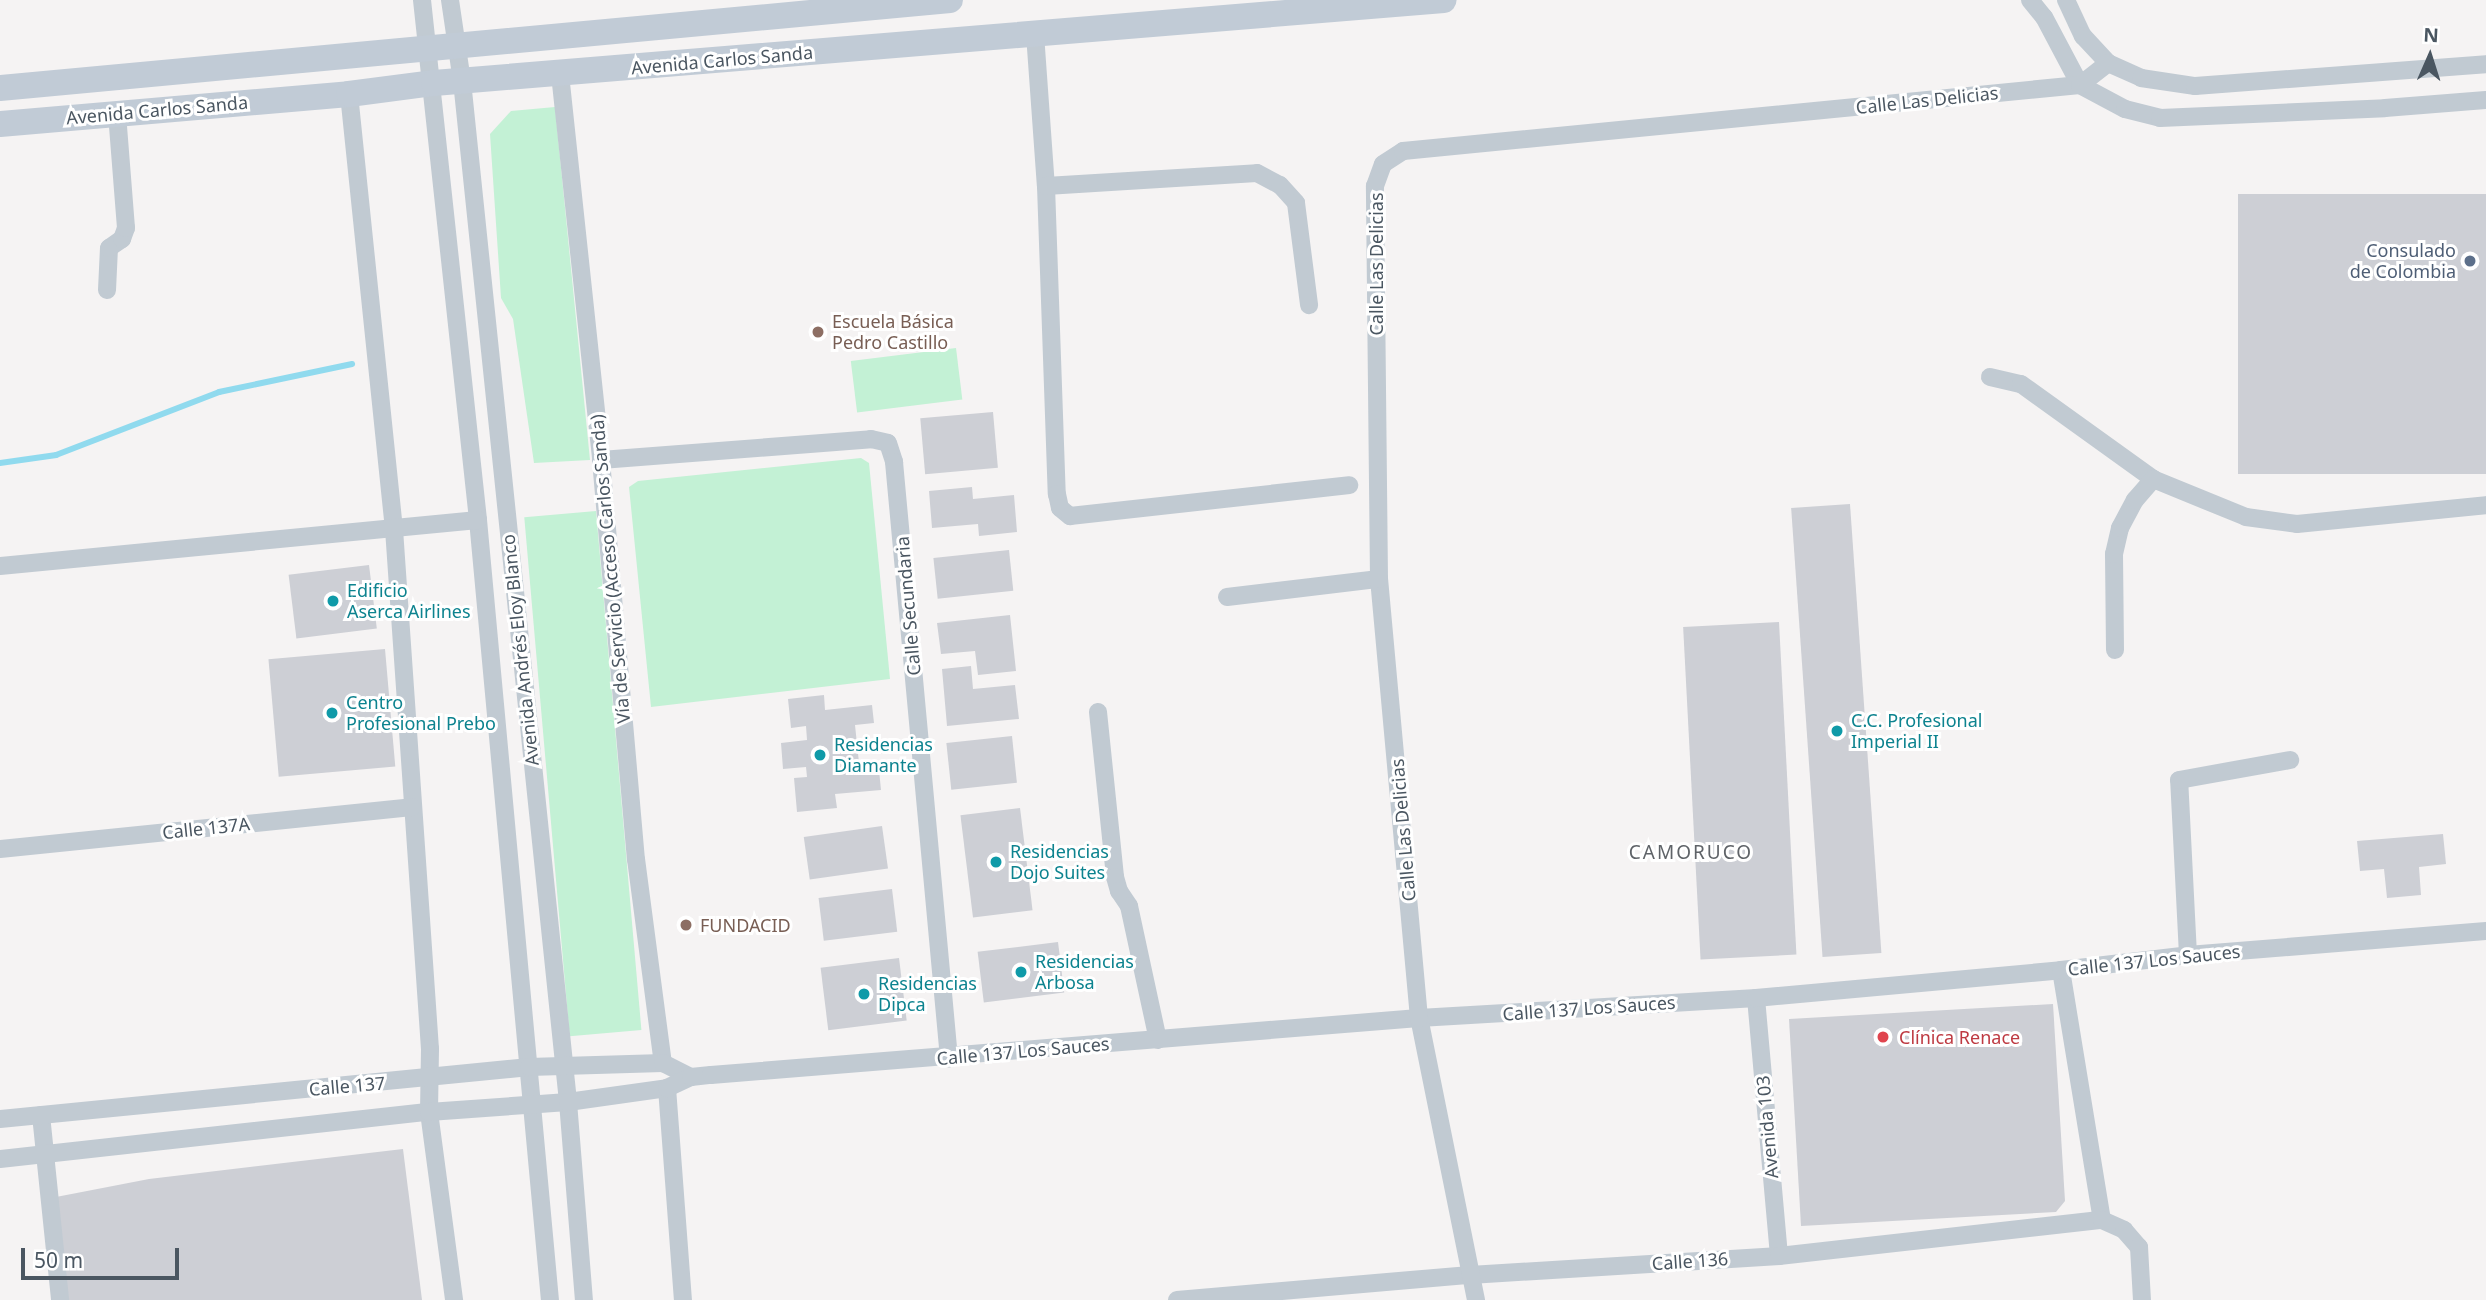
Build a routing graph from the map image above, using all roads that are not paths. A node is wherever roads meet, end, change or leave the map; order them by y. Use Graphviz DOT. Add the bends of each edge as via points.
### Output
graph roads {
  1 [pos="422,0"];
  2 [pos="450,0"];
  3 [pos="950,0"];
  4 [pos="1444,0"];
  5 [pos="2030,0"];
  6 [pos="2066,0"];
  7 [pos="1035,34"];
  8 [pos="443,49"];
  9 [pos="2108,63"];
  10 [pos="2486,64"];
  11 [pos="560,74"];
  12 [pos="462,81"];
  13 [pos="433,83"];
  14 [pos="2080,85"];
  15 [pos="0,88"];
  16 [pos="349,94"];
  17 [pos="2486,100"];
  18 [pos="117,114"];
  19 [pos="0,124"];
  20 [pos="1046,186"];
  21 [pos="107,290"];
  22 [pos="1309,305"];
  23 [pos="1990,377"];
  24 [pos="601,460"];
  25 [pos="2153,479"];
  26 [pos="1349,485"];
  27 [pos="2486,505"];
  28 [pos="478,520"];
  29 [pos="394,528"];
  30 [pos="0,566"];
  31 [pos="1379,579"];
  32 [pos="1227,597"];
  33 [pos="2116,650"];
  34 [pos="1098,712"];
  35 [pos="2290,760"];
  36 [pos="412,807"];
  37 [pos="0,849"];
  38 [pos="2486,931"];
  39 [pos="2188,955"];
  40 [pos="2062,970"];
  41 [pos="1756,998"];
  42 [pos="1419,1018"];
  43 [pos="1158,1040"];
  44 [pos="949,1058"];
  45 [pos="663,1063"];
  46 [pos="564,1066"];
  47 [pos="529,1067"];
  48 [pos="691,1077"];
  49 [pos="429,1079"];
  50 [pos="667,1088"];
  51 [pos="568,1102"];
  52 [pos="531,1106"];
  53 [pos="429,1112"];
  54 [pos="41,1115"];
  55 [pos="0,1119"];
  56 [pos="46,1155"];
  57 [pos="0,1159"];
  58 [pos="2102,1220"];
  59 [pos="1779,1256"];
  60 [pos="1470,1275"];
  61 [pos="1243,1297"];
  62 [pos="60,1300"];
  63 [pos="454,1300"];
  64 [pos="550,1300"];
  65 [pos="584,1300"];
  66 [pos="683,1300"];
  67 [pos="1177,1300"];
  68 [pos="1476,1300"];
  69 [pos="2142,1300"];
  1 -- 8 [label="street, Avenida Andrés Eloy Blanco"];
  2 -- 8 [label="street, Avenida Andrés Eloy Blanco"];
  3 -- 8 [label="street, Avenida Carlos Sanda"];
  4 -- 7 [label="street, Avenida Carlos Sanda"];
  5 -- 14 [label="street"];
  6 -- 9 [label="street" via="2084,36"];
  7 -- 11 [label="street, Avenida Carlos Sanda"];
  7 -- 20 [label="street"];
  8 -- 12 [label="street, Avenida Andrés Eloy Blanco"];
  8 -- 13 [label="street, Avenida Andrés Eloy Blanco"];
  8 -- 15 [label="street, Avenida Carlos Sanda"];
  9 -- 10 [label="street" via="2141,78 2195,86"];
  9 -- 14 [label="street"];
  11 -- 12 [label="street, Avenida Carlos Sanda"];
  11 -- 24 [label="street, Vía de Servicio (Acceso Carlos Sanda)"];
  12 -- 13 [label="street, Avenida Carlos Sanda"];
  12 -- 46 [label="street, Avenida Andrés Eloy Blanco"];
  13 -- 16 [label="street, Avenida Carlos Sanda"];
  13 -- 28 [label="street, Avenida Andrés Eloy Blanco"];
  14 -- 17 [label="street" via="2125,110 2160,118"];
  14 -- 31 [label="street, Calle Las Delicias" via="1403,151 1383,164 1375,186"];
  16 -- 18 [label="street, Avenida Carlos Sanda"];
  16 -- 29 [label="street"];
  18 -- 19 [label="street, Avenida Carlos Sanda"];
  18 -- 21 [label="street" via="126,228 122,239 109,248"];
  20 -- 22 [label="street" via="1257,173 1280,185 1296,203"];
  20 -- 26 [label="street" via="1060,508 1070,516"];
  23 -- 25 [label="street" via="2021,384"];
  24 -- 44 [label="street, Calle Secundaria" via="870,439 888,443 894,462"];
  24 -- 45 [label="street, Vía de Servicio (Acceso Carlos Sanda)" via="636,859"];
  25 -- 27 [label="street" via="2246,517 2297,524"];
  25 -- 33 [label="street" via="2120,528 2114,554"];
  28 -- 29 [label="street"];
  28 -- 47 [label="street, Avenida Andrés Eloy Blanco"];
  29 -- 30 [label="street"];
  29 -- 36 [label="street"];
  31 -- 32 [label="street"];
  31 -- 42 [label="street, Calle Las Delicias"];
  34 -- 43 [label="street" via="1115,877 1129,906"];
  35 -- 39 [label="street" via="2179,780"];
  36 -- 37 [label="street, Calle 137A"];
  36 -- 49 [label="street"];
  38 -- 39 [label="street, Calle 137 Los Sauces"];
  39 -- 40 [label="street, Calle 137 Los Sauces"];
  40 -- 41 [label="street, Calle 137 Los Sauces"];
  40 -- 58 [label="street"];
  41 -- 42 [label="street, Calle 137 Los Sauces"];
  41 -- 59 [label="street, Avenida 103"];
  42 -- 43 [label="street, Calle 137 Los Sauces"];
  42 -- 60 [label="street, Calle Las Delicias"];
  43 -- 44 [label="street, Calle 137 Los Sauces"];
  44 -- 48 [label="street, Calle 137 Los Sauces"];
  45 -- 46 [label="street, Calle 137"];
  45 -- 48 [label="street, Calle 137"];
  46 -- 47 [label="street, Calle 137"];
  46 -- 51 [label="street, Avenida Andrés Eloy Blanco"];
  47 -- 49 [label="street, Calle 137"];
  47 -- 52 [label="street, Avenida Andrés Eloy Blanco"];
  48 -- 50 [label="street"];
  49 -- 53 [label="street"];
  49 -- 54 [label="street, Calle 137"];
  50 -- 51 [label="street"];
  50 -- 66 [label="street"];
  51 -- 52 [label="street"];
  51 -- 65 [label="street, Avenida Andrés Eloy Blanco"];
  52 -- 53 [label="street"];
  52 -- 64 [label="street, Avenida Andrés Eloy Blanco"];
  53 -- 56 [label="street"];
  53 -- 63 [label="street"];
  54 -- 55 [label="street, Calle 137"];
  54 -- 56 [label="street"];
  56 -- 57 [label="street"];
  56 -- 62 [label="street"];
  58 -- 59 [label="street, Calle 136"];
  58 -- 69 [label="street" via="2124,1230 2139,1247"];
  59 -- 60 [label="street, Calle 136"];
  60 -- 61 [label="street, Calle 136"];
  60 -- 68 [label="street, Calle Las Delicias"];
  61 -- 67 [label="street, Calle 136"];
}
